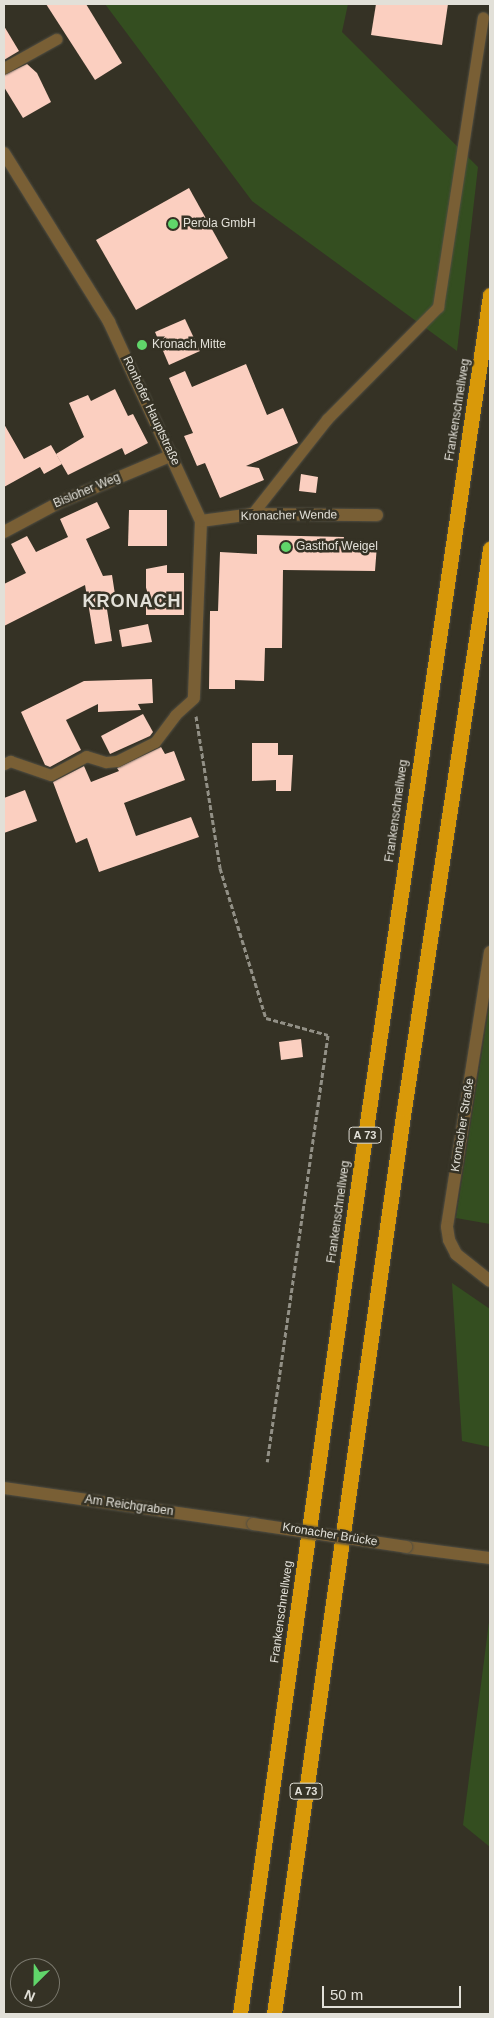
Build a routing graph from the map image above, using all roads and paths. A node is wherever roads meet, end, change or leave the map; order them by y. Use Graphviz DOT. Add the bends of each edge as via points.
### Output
graph roads {
  1 [pos="483,17"];
  2 [pos="56,39"];
  3 [pos="4,68"];
  4 [pos="4,153"];
  5 [pos="490,295"];
  6 [pos="172,455"];
  7 [pos="252,514"];
  8 [pos="377,515"];
  9 [pos="201,521"];
  10 [pos="4,532"];
  11 [pos="490,549"];
  12 [pos="194,698"];
  13 [pos="4,764"];
  14 [pos="490,952"];
  15 [pos="490,1281"];
  16 [pos="267,1462"];
  17 [pos="4,1488"];
  18 [pos="253,1524"];
  19 [pos="490,1558"];
  20 [pos="240,2014"];
  21 [pos="274,2014"];
  1 -- 7 [label="lane" via="438,307 328,419"];
  2 -- 3 [label="lane"];
  4 -- 6 [label="street, Ronhofer Hauptstraße" via="109,322"];
  5 -- 20 [label="highway, Frankenschnellweg / A 73" via="373,1080"];
  6 -- 9 [label="street, Ronhofer Hauptstraße"];
  6 -- 10 [label="street, Bisloher Weg" via="58,503"];
  7 -- 8 [label="street, Kronacher Wende"];
  7 -- 9 [label="street, Kronacher Wende"];
  9 -- 12 [label="street, Ronhofer Hauptstraße"];
  11 -- 21 [label="highway, A 73" via="404,1109"];
  12 -- 13 [label="lane" via="175,715 155,742 117,761 106,762 86,756 50,775 10,761"];
  12 -- 16 [label="path" via="220,868 266,1018 328,1035"];
  14 -- 15 [label="street, Kronacher Straße" via="447,1226 448,1240 456,1254"];
  17 -- 18 [label="street, Am Reichgraben"];
  18 -- 19 [label="street, Kronacher Brücke, bridge"];
}
